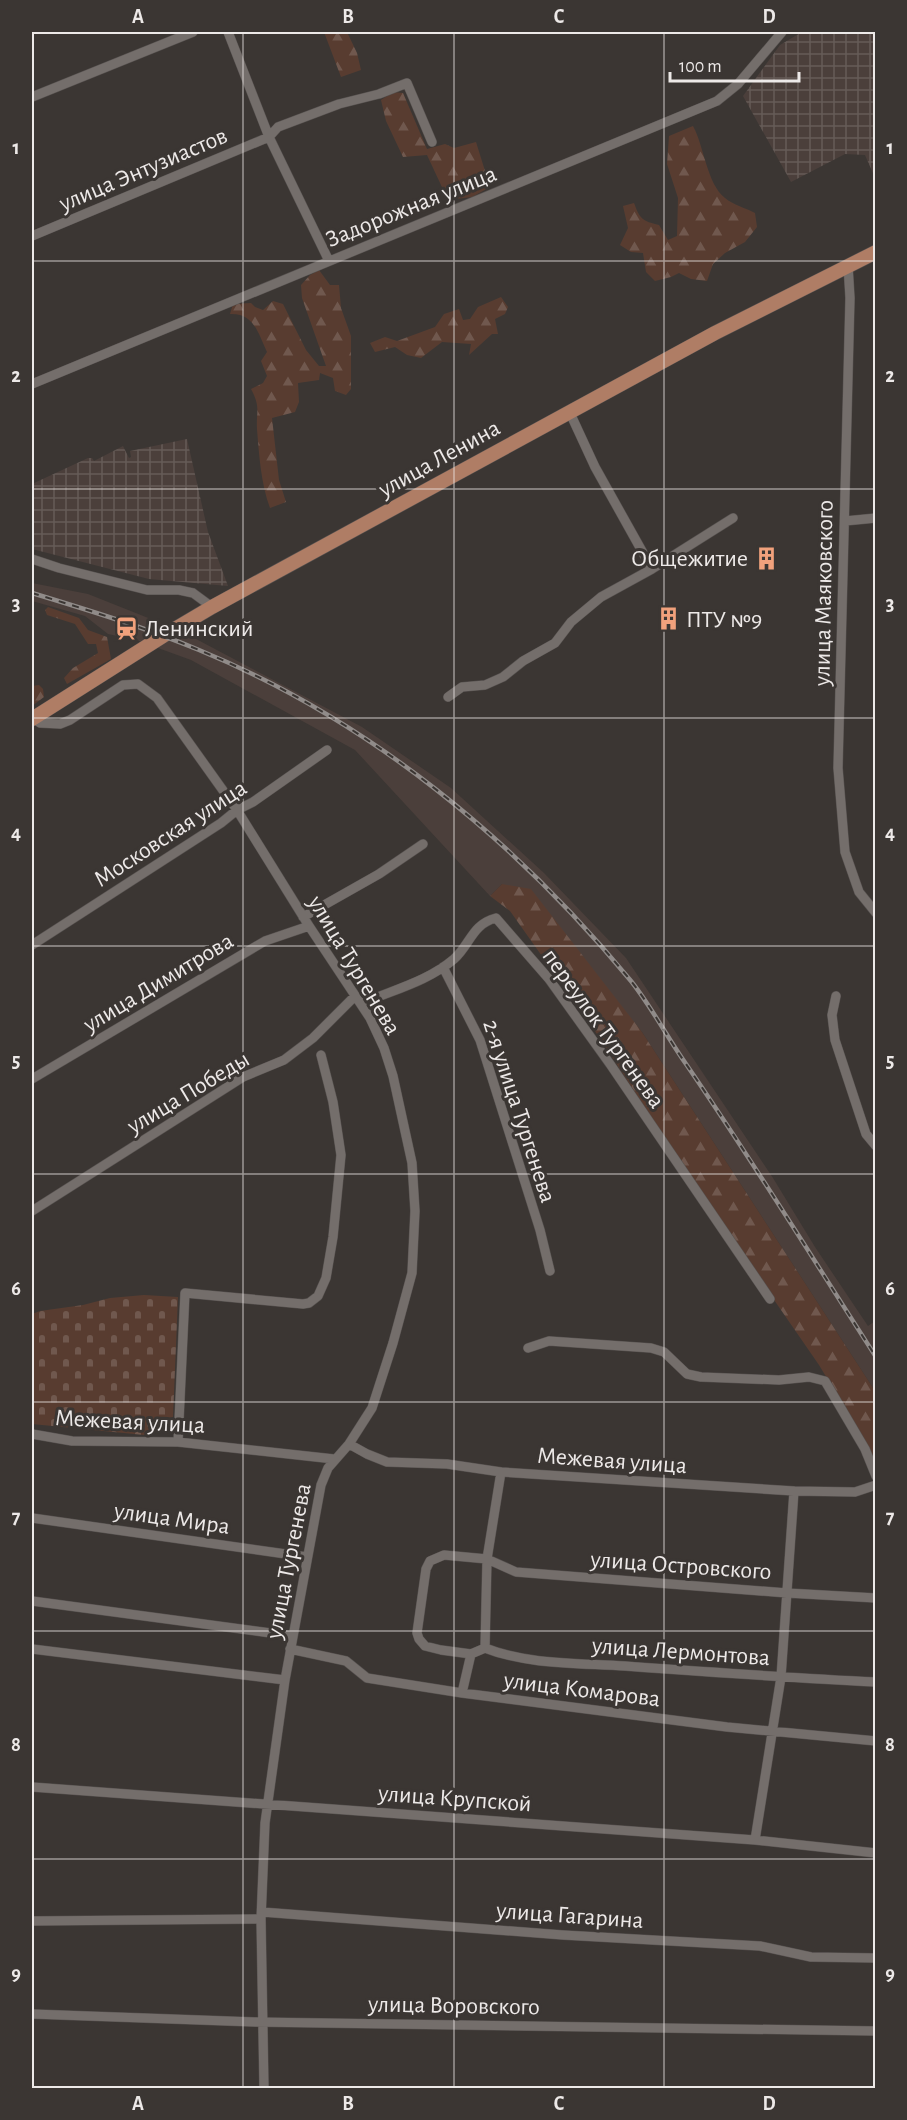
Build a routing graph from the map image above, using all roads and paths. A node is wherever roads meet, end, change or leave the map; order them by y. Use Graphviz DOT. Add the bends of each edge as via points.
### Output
graph roads {
  1 [pos="194,32"];
  2 [pos="228,32"];
  3 [pos="782,32"];
  4 [pos="32,97"];
  5 [pos="269,137"];
  6 [pos="432,142"];
  7 [pos="32,236"];
  8 [pos="876,252"];
  9 [pos="329,261"];
  10 [pos="848,265"];
  11 [pos="32,384"];
  12 [pos="570,413"];
  13 [pos="733,518"];
  14 [pos="876,518"];
  15 [pos="845,521"];
  16 [pos="32,559"];
  17 [pos="652,569"];
  18 [pos="212,607"];
  19 [pos="448,697"];
  20 [pos="32,718"];
  21 [pos="327,750"];
  22 [pos="237,810"];
  23 [pos="423,844"];
  24 [pos="876,913"];
  25 [pos="303,917"];
  26 [pos="309,926"];
  27 [pos="32,945"];
  28 [pos="443,967"];
  29 [pos="355,996"];
  30 [pos="836,996"];
  31 [pos="361,1004"];
  32 [pos="321,1055"];
  33 [pos="32,1079"];
  34 [pos="876,1146"];
  35 [pos="32,1211"];
  36 [pos="550,1271"];
  37 [pos="770,1299"];
  38 [pos="528,1348"];
  39 [pos="32,1434"];
  40 [pos="178,1442"];
  41 [pos="349,1444"];
  42 [pos="334,1459"];
  43 [pos="501,1472"];
  44 [pos="876,1476"];
  45 [pos="876,1485"];
  46 [pos="794,1491"];
  47 [pos="32,1518"];
  48 [pos="308,1557"];
  49 [pos="487,1559"];
  50 [pos="787,1593"];
  51 [pos="876,1598"];
  52 [pos="32,1601"];
  53 [pos="292,1635"];
  54 [pos="290,1648"];
  55 [pos="484,1648"];
  56 [pos="32,1649"];
  57 [pos="471,1654"];
  58 [pos="781,1677"];
  59 [pos="285,1680"];
  60 [pos="876,1682"];
  61 [pos="462,1693"];
  62 [pos="772,1731"];
  63 [pos="876,1741"];
  64 [pos="32,1786"];
  65 [pos="268,1804"];
  66 [pos="755,1840"];
  67 [pos="876,1853"];
  68 [pos="262,1915"];
  69 [pos="32,1922"];
  70 [pos="876,1958"];
  71 [pos="32,2014"];
  72 [pos="263,2022"];
  73 [pos="876,2031"];
  74 [pos="264,2088"];
  1 -- 4 [label="street"];
  2 -- 5 [label="street"];
  3 -- 9 [label="street, Задорожная улица" via="738,84 717,100"];
  5 -- 6 [label="street, улица Энтузиастов" via="278,127 407,83"];
  5 -- 7 [label="street, улица Энтузиастов"];
  5 -- 9 [label="street"];
  8 -- 10 [label="main road, улица Ленина"];
  9 -- 11 [label="street, Задорожная улица"];
  10 -- 12 [label="main road, улица Ленина"];
  10 -- 15 [label="street, улица Маяковского"];
  12 -- 17 [label="street"];
  12 -- 18 [label="main road, улица Ленина"];
  13 -- 17 [label="street"];
  14 -- 15 [label="street"];
  15 -- 24 [label="street, улица Маяковского" via="838,768 844,852 859,892"];
  16 -- 18 [label="street" via="147,590 193,593"];
  17 -- 19 [label="street" via="601,597 571,622 555,643 503,677 485,685 462,687"];
  18 -- 20 [label="main road, улица Ленина"];
  20 -- 22 [label="street, улица Тургенева" via="40,723 70,720 123,685 138,684 157,698"];
  21 -- 22 [label="street, Московская улица"];
  22 -- 25 [label="street, улица Тургенева"];
  22 -- 27 [label="street, Московская улица"];
  23 -- 25 [label="street"];
  25 -- 26 [label="street, улица Тургенева"];
  26 -- 29 [label="street, улица Тургенева"];
  26 -- 33 [label="street, улица Димитрова" via="266,941"];
  28 -- 31 [label="street, переулок Тургенева"];
  28 -- 36 [label="street, 2-я улица Тургенева" via="480,1040"];
  28 -- 37 [label="street, переулок Тургенева" via="477,929 496,918 549,979"];
  29 -- 31 [label="street, улица Тургенева"];
  29 -- 35 [label="street, улица Победы" via="313,1038 284,1060 243,1077"];
  30 -- 34 [label="street" via="832,1015 835,1040 866,1134"];
  31 -- 41 [label="street, улица Тургенева" via="377,1031 393,1076 412,1163 415,1211 412,1273 393,1343 372,1408"];
  32 -- 40 [label="street" via="341,1155 326,1278 318,1296 303,1304 185,1293"];
  38 -- 44 [label="street" via="549,1341 651,1348 664,1352 687,1374 701,1377 809,1377 825,1382 866,1449"];
  39 -- 40 [label="street, Межевая улица" via="72,1441"];
  40 -- 42 [label="street, Межевая улица"];
  41 -- 42 [label="street, улица Тургенева"];
  41 -- 43 [label="street, Межевая улица" via="387,1461"];
  42 -- 48 [label="street, улица Тургенева" via="321,1485"];
  43 -- 46 [label="street, Межевая улица"];
  43 -- 49 [label="street"];
  45 -- 46 [label="street, Межевая улица" via="855,1492"];
  46 -- 50 [label="street"];
  47 -- 48 [label="street, улица Мира"];
  48 -- 53 [label="street, улица Тургенева"];
  49 -- 50 [label="street, улица Островского" via="516,1572"];
  49 -- 55 [label="street"];
  49 -- 57 [label="street, улица Островского" via="444,1555 430,1561 426,1569 418,1639 425,1646"];
  50 -- 51 [label="street, улица Островского"];
  50 -- 58 [label="street"];
  52 -- 53 [label="street"];
  53 -- 54 [label="street, улица Тургенева"];
  54 -- 59 [label="street, улица Тургенева"];
  54 -- 61 [label="street, улица Комарова" via="346,1661 367,1678"];
  55 -- 57 [label="street"];
  55 -- 58 [label="street, улица Лермонтова" via="545,1661"];
  56 -- 59 [label="street"];
  57 -- 61 [label="street"];
  58 -- 60 [label="street, улица Лермонтова"];
  58 -- 62 [label="street"];
  59 -- 65 [label="street, улица Тургенева"];
  61 -- 62 [label="street, улица Комарова"];
  62 -- 63 [label="street, улица Комарова"];
  62 -- 66 [label="street"];
  64 -- 65 [label="street, улица Крупской"];
  65 -- 66 [label="street, улица Крупской"];
  65 -- 68 [label="street, улица Тургенева"];
  66 -- 67 [label="street, улица Крупской"];
  68 -- 69 [label="street, улица Гагарина"];
  68 -- 70 [label="street, улица Гагарина" via="760,1946 811,1957"];
  68 -- 72 [label="street, улица Тургенева"];
  71 -- 72 [label="street, улица Воровского"];
  72 -- 73 [label="street, улица Воровского"];
  72 -- 74 [label="street, улица Тургенева"];
}
